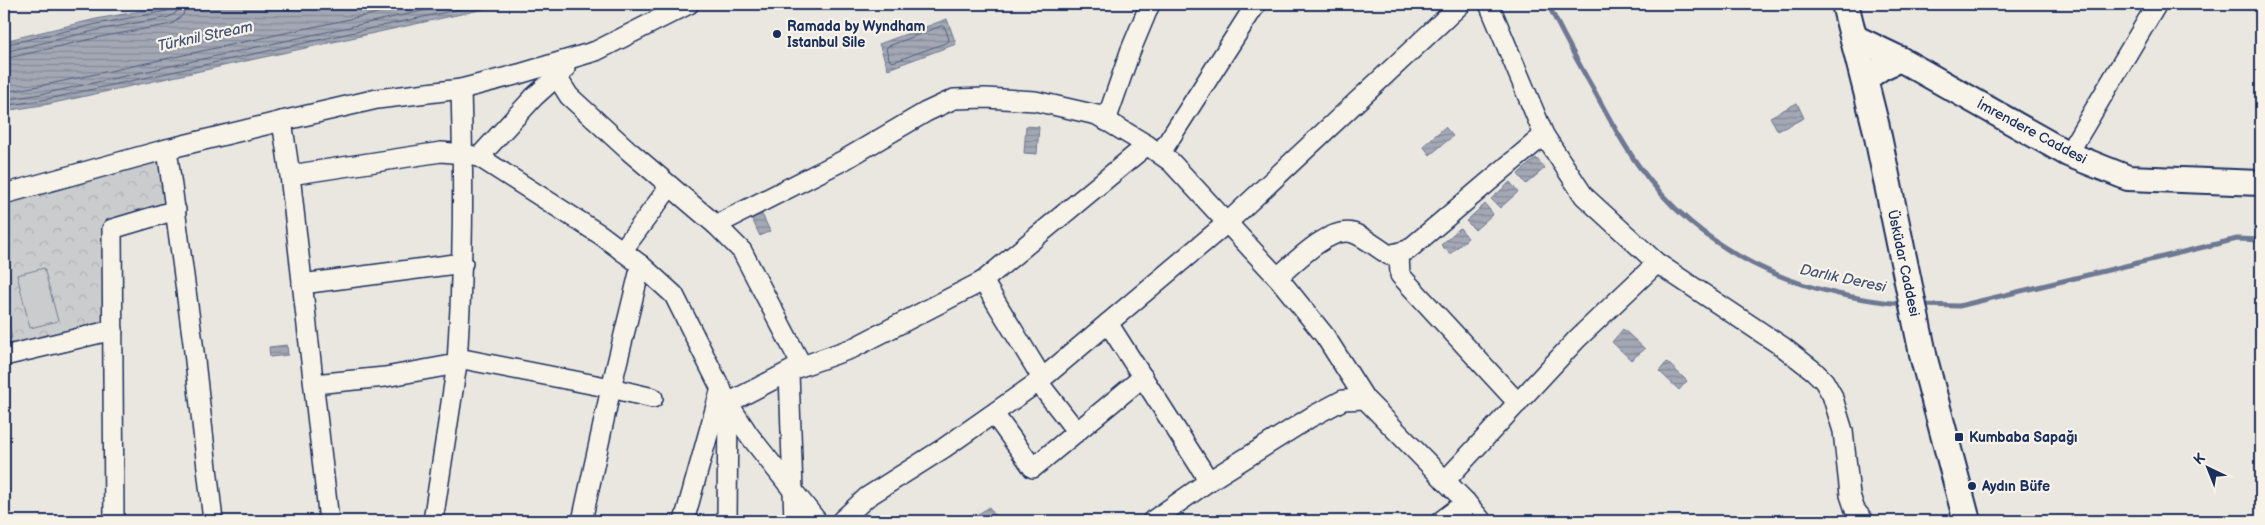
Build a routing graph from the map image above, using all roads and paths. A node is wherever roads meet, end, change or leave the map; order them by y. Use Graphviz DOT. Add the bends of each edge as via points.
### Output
graph roads {
  1 [pos="689,4"];
  2 [pos="1150,4"];
  3 [pos="1256,4"];
  4 [pos="1461,4"];
  5 [pos="1489,4"];
  6 [pos="1845,4"];
  7 [pos="2157,4"];
  8 [pos="1854,36"];
  9 [pos="581,55"];
  10 [pos="1900,59"];
  11 [pos="557,76"];
  12 [pos="1864,80"];
  13 [pos="461,89"];
  14 [pos="282,121"];
  15 [pos="1106,121"];
  16 [pos="1544,135"];
  17 [pos="168,149"];
  18 [pos="1154,149"];
  19 [pos="2068,154"];
  20 [pos="471,156"];
  21 [pos="290,175"];
  22 [pos="2261,184"];
  23 [pos="670,186"];
  24 [pos="4,194"];
  25 [pos="176,210"];
  26 [pos="1228,222"];
  27 [pos="716,224"];
  28 [pos="622,250"];
  29 [pos="1399,254"];
  30 [pos="463,263"];
  31 [pos="1657,263"];
  32 [pos="641,265"];
  33 [pos="1278,277"];
  34 [pos="983,281"];
  35 [pos="302,284"];
  36 [pos="1108,323"];
  37 [pos="113,330"];
  38 [pos="4,356"];
  39 [pos="458,361"];
  40 [pos="795,369"];
  41 [pos="1143,377"];
  42 [pos="1040,380"];
  43 [pos="314,384"];
  44 [pos="611,388"];
  45 [pos="725,396"];
  46 [pos="654,398"];
  47 [pos="1365,399"];
  48 [pos="1518,403"];
  49 [pos="994,414"];
  50 [pos="1076,432"];
  51 [pos="1209,481"];
  52 [pos="1445,481"];
  53 [pos="792,490"];
  54 [pos="1466,502"];
  55 [pos="1160,519"];
  56 [pos="114,521"];
  57 [pos="213,521"];
  58 [pos="329,521"];
  59 [pos="433,521"];
  60 [pos="582,521"];
  61 [pos="684,521"];
  62 [pos="727,521"];
  63 [pos="794,521"];
  64 [pos="817,521"];
  65 [pos="841,521"];
  66 [pos="1441,521"];
  67 [pos="1482,521"];
  68 [pos="1864,521"];
  69 [pos="1967,521"];
  1 -- 9 [label="street" via="596,51"];
  2 -- 15 [label="street"];
  3 -- 18 [label="street"];
  4 -- 26 [label="street"];
  5 -- 16 [label="street"];
  6 -- 8 [label="main road, Üsküdar Caddesi"];
  7 -- 19 [label="street"];
  8 -- 10 [label="street, İmrendere Caddesi"];
  8 -- 12 [label="main road, Üsküdar Caddesi"];
  9 -- 11 [label="street"];
  9 -- 13 [label="street"];
  10 -- 12 [label="street"];
  10 -- 19 [label="street, İmrendere Caddesi"];
  11 -- 20 [label="street"];
  11 -- 23 [label="street" via="569,96"];
  12 -- 69 [label="main road, Üsküdar Caddesi" via="1924,359"];
  13 -- 14 [label="street" via="378,99"];
  13 -- 20 [label="street"];
  14 -- 17 [label="street"];
  14 -- 21 [label="street"];
  15 -- 18 [label="street"];
  15 -- 27 [label="street" via="1097,115 1035,101 954,99 844,160"];
  16 -- 29 [label="street" via="1408,250"];
  16 -- 31 [label="street" via="1584,196"];
  17 -- 24 [label="street"];
  17 -- 25 [label="street"];
  18 -- 26 [label="street" via="1171,162"];
  18 -- 34 [label="street"];
  19 -- 22 [label="street, İmrendere Caddesi" via="2128,178"];
  20 -- 21 [label="street" via="441,152"];
  20 -- 28 [label="street"];
  20 -- 30 [label="street"];
  21 -- 35 [label="street"];
  23 -- 27 [label="street"];
  23 -- 28 [label="street"];
  25 -- 37 [label="street" via="112,229"];
  25 -- 57 [label="street"];
  26 -- 33 [label="street"];
  26 -- 36 [label="street"];
  27 -- 40 [label="street" via="742,251"];
  28 -- 32 [label="street"];
  29 -- 33 [label="street" via="1389,255 1351,232 1337,234 1317,244"];
  29 -- 48 [label="street" via="1400,275"];
  30 -- 35 [label="street"];
  30 -- 39 [label="street"];
  31 -- 48 [label="street" via="1577,340"];
  31 -- 68 [label="street" via="1783,347 1824,382 1832,395 1843,430 1850,495 1855,510"];
  32 -- 44 [label="street"];
  32 -- 45 [label="street" via="674,295"];
  33 -- 47 [label="street" via="1325,336"];
  34 -- 40 [label="street" via="853,348"];
  34 -- 42 [label="street"];
  35 -- 43 [label="street"];
  36 -- 41 [label="street"];
  36 -- 42 [label="street"];
  37 -- 38 [label="street"];
  37 -- 56 [label="street"];
  39 -- 43 [label="street" via="385,377"];
  39 -- 44 [label="street"];
  39 -- 59 [label="street"];
  40 -- 45 [label="street"];
  40 -- 53 [label="street"];
  41 -- 50 [label="street"];
  41 -- 51 [label="street"];
  42 -- 49 [label="street"];
  42 -- 50 [label="street"];
  43 -- 58 [label="street"];
  44 -- 46 [label="street"];
  44 -- 60 [label="street"];
  45 -- 53 [label="street"];
  45 -- 61 [label="street"];
  45 -- 62 [label="street"];
  47 -- 51 [label="street" via="1343,400"];
  47 -- 52 [label="street"];
  48 -- 52 [label="street"];
  49 -- 50 [label="street" via="1032,468"];
  49 -- 65 [label="street" via="867,496"];
  51 -- 55 [label="street"];
  52 -- 54 [label="street"];
  53 -- 63 [label="street"];
  53 -- 64 [label="street"];
  54 -- 66 [label="street"];
  54 -- 67 [label="street"];
}
